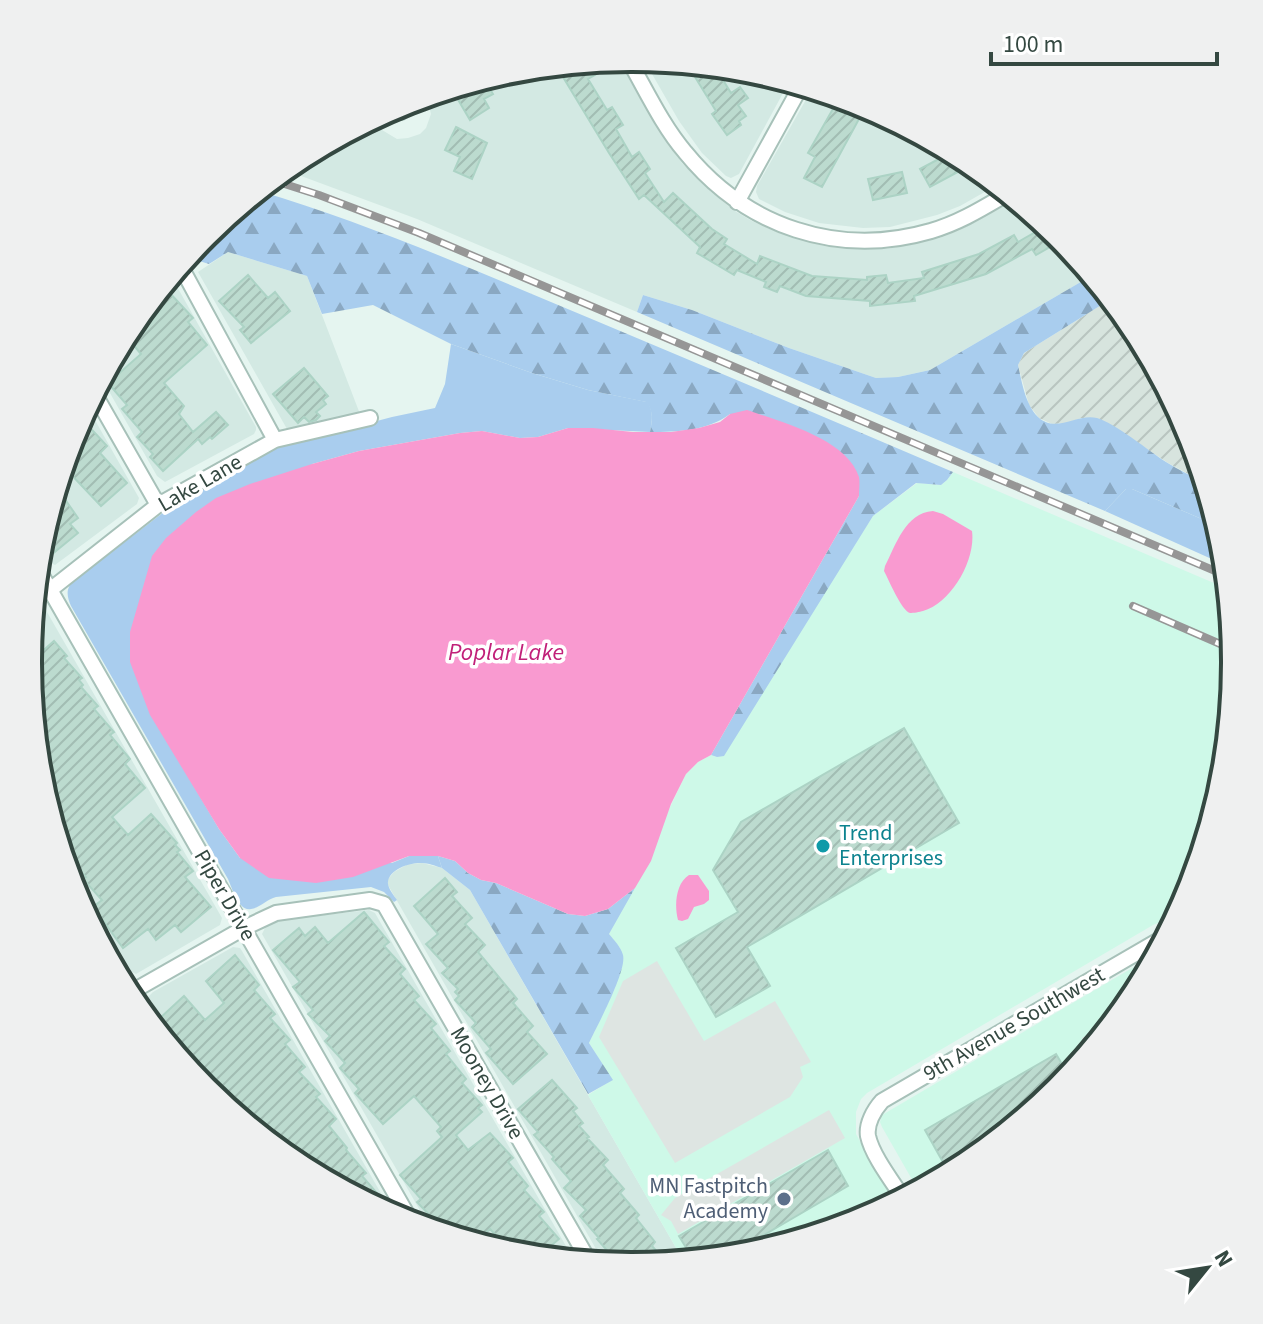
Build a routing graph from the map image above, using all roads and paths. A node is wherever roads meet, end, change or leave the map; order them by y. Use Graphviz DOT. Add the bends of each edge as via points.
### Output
graph roads {
  1 [pos="636,72"];
  2 [pos="795,96"];
  3 [pos="997,200"];
  4 [pos="737,202"];
  5 [pos="186,276"];
  6 [pos="101,405"];
  7 [pos="370,418"];
  8 [pos="275,440"];
  9 [pos="158,505"];
  10 [pos="47,585"];
  11 [pos="50,590"];
  12 [pos="244,928"];
  13 [pos="1147,947"];
  14 [pos="139,987"];
  15 [pos="897,1188"];
  16 [pos="402,1205"];
  17 [pos="582,1249"];
  1 -- 4 [label="street" via="684,151"];
  2 -- 4 [label="street"];
  3 -- 4 [label="street" via="932,231 872,241 812,235"];
  5 -- 8 [label="street"];
  6 -- 9 [label="street"];
  7 -- 8 [label="street, Lake Lane"];
  8 -- 9 [label="street, Lake Lane"];
  9 -- 11 [label="street, Lake Lane"];
  10 -- 11 [label="street, Piper Drive"];
  11 -- 12 [label="street, Piper Drive"];
  12 -- 14 [label="street"];
  12 -- 16 [label="street, Piper Drive"];
  12 -- 17 [label="street, Mooney Drive" via="276,913 370,900 384,904"];
  13 -- 15 [label="street, 9th Avenue Southwest" via="882,1101 867,1133"];
}
